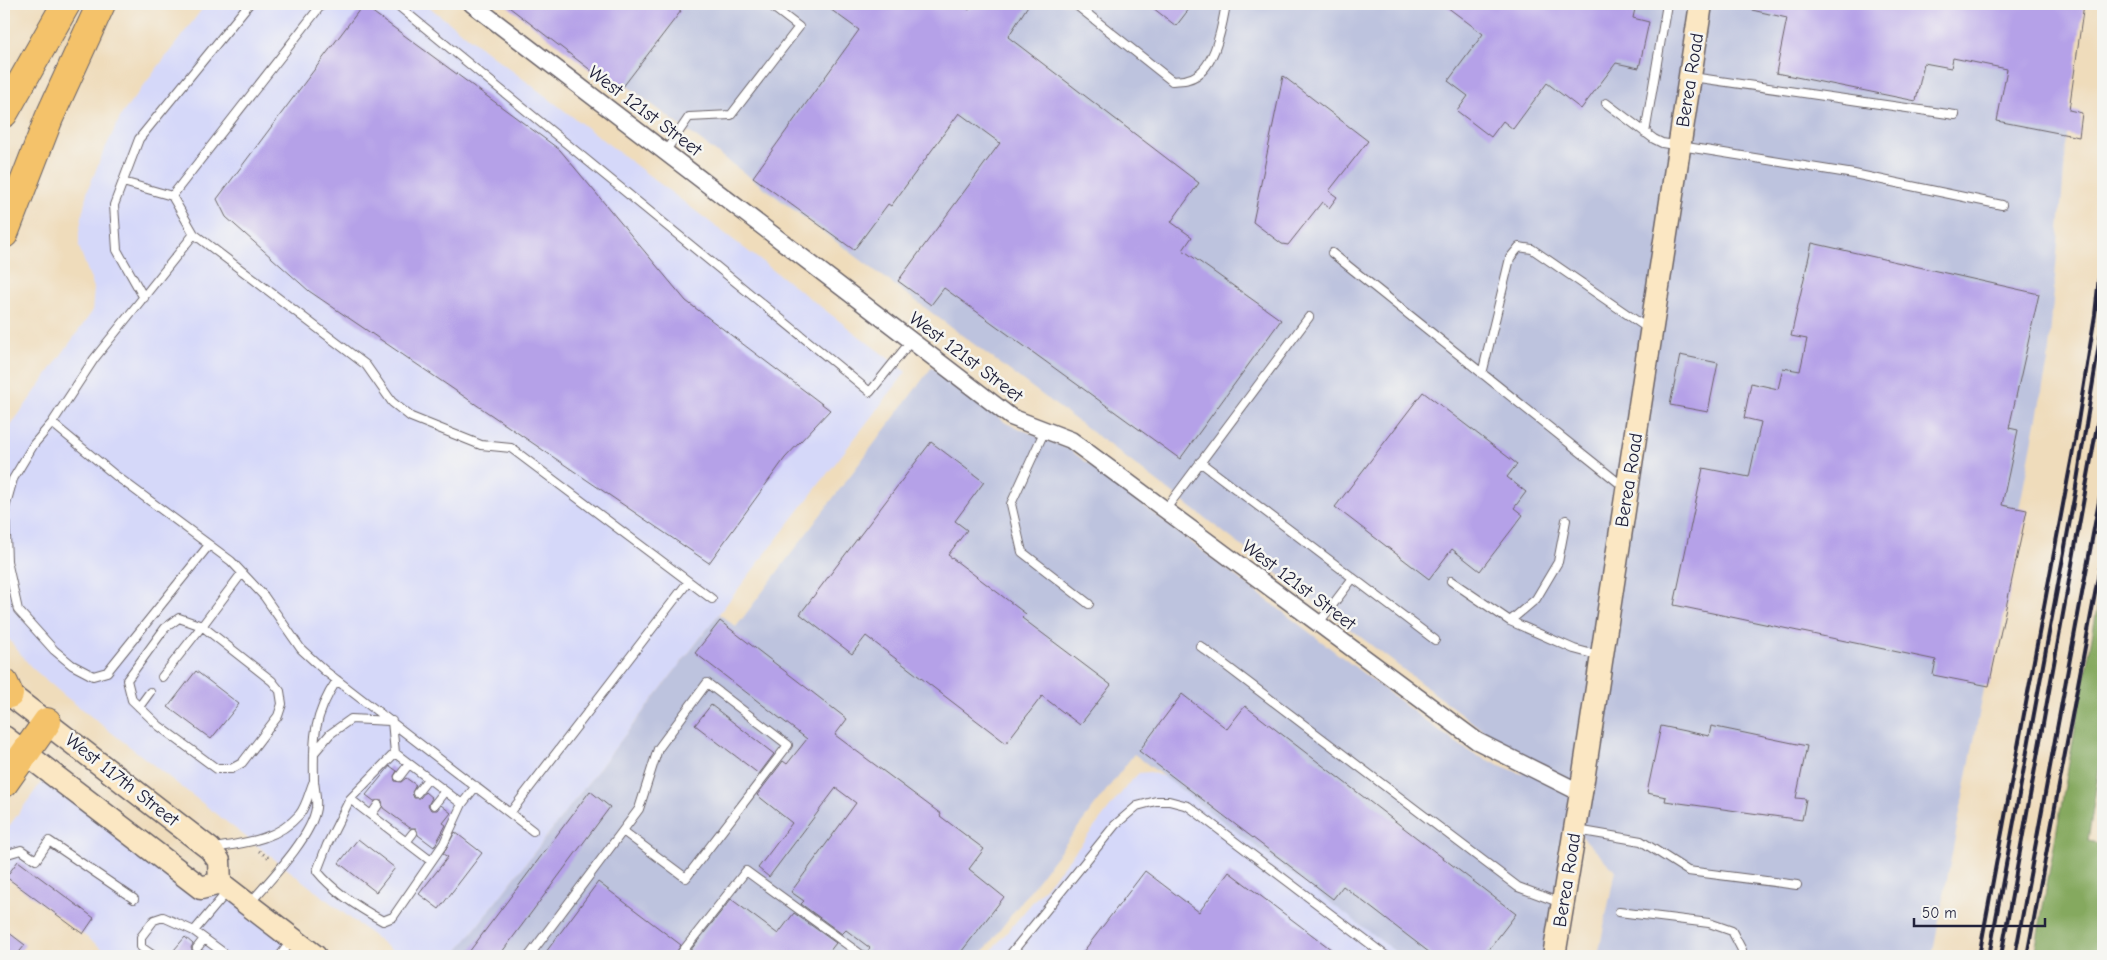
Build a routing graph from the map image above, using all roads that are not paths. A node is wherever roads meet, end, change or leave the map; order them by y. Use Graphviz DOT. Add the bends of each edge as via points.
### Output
graph roads {
  1 [pos="66,4"];
  2 [pos="101,4"];
  3 [pos="249,4"];
  4 [pos="322,4"];
  5 [pos="396,4"];
  6 [pos="472,4"];
  7 [pos="769,4"];
  8 [pos="1075,4"];
  9 [pos="1226,4"];
  10 [pos="1668,4"];
  11 [pos="1702,4"];
  12 [pos="1690,76"];
  13 [pos="1606,103"];
  14 [pos="4,113"];
  15 [pos="1955,115"];
  16 [pos="1645,133"];
  17 [pos="1680,146"];
  18 [pos="665,152"];
  19 [pos="123,182"];
  20 [pos="172,196"];
  21 [pos="2002,205"];
  22 [pos="4,234"];
  23 [pos="194,234"];
  24 [pos="1332,253"];
  25 [pos="144,298"];
  26 [pos="1309,317"];
  27 [pos="1652,331"];
  28 [pos="911,340"];
  29 [pos="1482,374"];
  30 [pos="52,423"];
  31 [pos="1044,430"];
  32 [pos="1200,462"];
  33 [pos="1627,490"];
  34 [pos="1165,510"];
  35 [pos="1566,520"];
  36 [pos="209,545"];
  37 [pos="242,574"];
  38 [pos="1353,578"];
  39 [pos="1451,580"];
  40 [pos="688,582"];
  41 [pos="712,599"];
  42 [pos="1089,604"];
  43 [pos="1510,621"];
  44 [pos="1318,624"];
  45 [pos="202,626"];
  46 [pos="1435,640"];
  47 [pos="1200,646"];
  48 [pos="1602,657"];
  49 [pos="162,677"];
  50 [pos="337,680"];
  51 [pos="6,689"];
  52 [pos="150,692"];
  53 [pos="139,707"];
  54 [pos="392,721"];
  55 [pos="47,722"];
  56 [pos="14,745"];
  57 [pos="314,753"];
  58 [pos="395,753"];
  59 [pos="410,764"];
  60 [pos="399,777"];
  61 [pos="428,778"];
  62 [pos="314,781"];
  63 [pos="4,783"];
  64 [pos="476,786"];
  65 [pos="445,791"];
  66 [pos="417,793"];
  67 [pos="1581,793"];
  68 [pos="350,799"];
  69 [pos="462,804"];
  70 [pos="378,805"];
  71 [pos="434,805"];
  72 [pos="510,813"];
  73 [pos="371,815"];
  74 [pos="395,821"];
  75 [pos="389,829"];
  76 [pos="1575,830"];
  77 [pos="533,831"];
  78 [pos="623,831"];
  79 [pos="413,833"];
  80 [pos="406,842"];
  81 [pos="210,849"];
  82 [pos="4,855"];
  83 [pos="431,861"];
  84 [pos="1797,885"];
  85 [pos="224,887"];
  86 [pos="134,899"];
  87 [pos="1563,903"];
  88 [pos="248,905"];
  89 [pos="1619,912"];
  90 [pos="194,932"];
  91 [pos="204,939"];
  92 [pos="197,948"];
  93 [pos="286,948"];
  94 [pos="154,956"];
  95 [pos="228,956"];
  96 [pos="315,956"];
  97 [pos="529,956"];
  98 [pos="679,956"];
  99 [pos="863,956"];
  100 [pos="1009,956"];
  101 [pos="1386,956"];
  102 [pos="1554,956"];
  103 [pos="1741,956"];
  1 -- 14 [label="highway"];
  2 -- 22 [label="highway" via="49,118"];
  3 -- 19 [label="lane" via="139,139"];
  4 -- 20 [label="lane"];
  5 -- 28 [label="lane" via="870,392"];
  6 -- 18 [label="street, West 121st Street"];
  7 -- 18 [label="lane" via="799,27 731,115 689,117"];
  8 -- 9 [label="lane" via="1172,81 1190,79 1202,71 1220,37"];
  10 -- 16 [label="lane"];
  11 -- 12 [label="main road, Berea Road"];
  12 -- 15 [label="lane"];
  12 -- 17 [label="main road, Berea Road"];
  13 -- 16 [label="lane"];
  16 -- 17 [label="lane" via="1662,143"];
  17 -- 21 [label="lane" via="1854,174"];
  17 -- 27 [label="main road, Berea Road"];
  18 -- 28 [label="street, West 121st Street"];
  19 -- 20 [label="lane"];
  19 -- 25 [label="lane" via="114,206 117,250"];
  20 -- 23 [label="lane"];
  23 -- 25 [label="lane"];
  23 -- 40 [label="lane" via="366,365 392,402 411,418 481,445 511,448"];
  24 -- 29 [label="lane"];
  25 -- 30 [label="lane" via="94,359"];
  26 -- 32 [label="lane"];
  27 -- 29 [label="lane" via="1532,249 1519,246 1510,258"];
  27 -- 33 [label="main road, Berea Road"];
  28 -- 31 [label="street, West 121st Street" via="1011,417"];
  29 -- 33 [label="lane"];
  30 -- 36 [label="lane"];
  30 -- 36 [label="lane" via="34,444 13,479 5,508 7,561 18,610 72,665 93,676 107,672"];
  31 -- 34 [label="street, West 121st Street" via="1071,440"];
  31 -- 42 [label="lane" via="1011,504 1022,552"];
  32 -- 34 [label="lane"];
  32 -- 38 [label="lane"];
  33 -- 48 [label="main road, Berea Road"];
  34 -- 44 [label="street, West 121st Street"];
  35 -- 43 [label="lane" via="1558,562 1536,599"];
  36 -- 37 [label="lane" via="231,561"];
  37 -- 45 [label="lane"];
  37 -- 50 [label="lane" via="264,596 301,649"];
  38 -- 44 [label="lane"];
  38 -- 46 [label="lane"];
  39 -- 43 [label="lane"];
  40 -- 41 [label="lane"];
  40 -- 72 [label="lane"];
  43 -- 48 [label="lane" via="1574,649"];
  44 -- 67 [label="street, West 121st Street" via="1477,741"];
  45 -- 49 [label="lane"];
  45 -- 53 [label="lane" via="179,618 165,628 127,680 132,700"];
  45 -- 53 [label="lane" via="272,681 280,691 282,704 278,716 242,763 231,769 217,769"];
  47 -- 87 [label="lane" via="1518,887"];
  48 -- 67 [label="main road, Berea Road"];
  50 -- 54 [label="lane"];
  50 -- 57 [label="lane" via="318,717"];
  51 -- 55 [label="main road, West 117th Street"];
  52 -- 53 [label="lane"];
  54 -- 57 [label="lane" via="350,719 330,734"];
  54 -- 58 [label="lane"];
  54 -- 64 [label="lane"];
  55 -- 56 [label="highway"];
  55 -- 81 [label="main road, West 117th Street"];
  56 -- 63 [label="highway"];
  56 -- 85 [label="main road, West 117th Street" via="201,888"];
  57 -- 62 [label="lane"];
  58 -- 59 [label="lane"];
  58 -- 68 [label="lane"];
  59 -- 60 [label="lane"];
  59 -- 61 [label="lane"];
  61 -- 65 [label="lane"];
  61 -- 66 [label="lane"];
  62 -- 81 [label="lane" via="300,814 282,830 263,839"];
  62 -- 88 [label="lane" via="316,808 310,827"];
  64 -- 69 [label="lane"];
  64 -- 72 [label="lane"];
  65 -- 69 [label="lane"];
  65 -- 71 [label="lane"];
  67 -- 76 [label="main road, Berea Road"];
  68 -- 73 [label="lane"];
  68 -- 83 [label="lane" via="317,870 327,883 382,921 393,917"];
  69 -- 83 [label="lane" via="444,843"];
  70 -- 73 [label="lane"];
  72 -- 77 [label="lane"];
  73 -- 75 [label="lane"];
  74 -- 75 [label="lane"];
  75 -- 80 [label="lane"];
  76 -- 84 [label="lane" via="1641,841 1688,871"];
  76 -- 87 [label="main road, Berea Road"];
  78 -- 78 [label="lane" via="639,809 658,748 707,683 788,745 686,878"];
  78 -- 97 [label="lane"];
  79 -- 80 [label="lane"];
  80 -- 83 [label="lane"];
  81 -- 85 [label="main road, West 117th Street" via="219,861"];
  82 -- 86 [label="lane" via="21,850 36,860 49,841"];
  85 -- 88 [label="main road"];
  85 -- 90 [label="lane"];
  87 -- 102 [label="main road, Berea Road"];
  88 -- 93 [label="main road"];
  89 -- 103 [label="lane" via="1709,923 1732,931 1742,950"];
  90 -- 91 [label="lane"];
  90 -- 94 [label="lane" via="163,917 154,920 141,937 141,947"];
  91 -- 92 [label="lane"];
  91 -- 95 [label="lane"];
  93 -- 96 [label="main road"];
  98 -- 99 [label="lane" via="746,872"];
  100 -- 101 [label="lane" via="1115,825 1137,806 1169,801 1188,806"];
}
